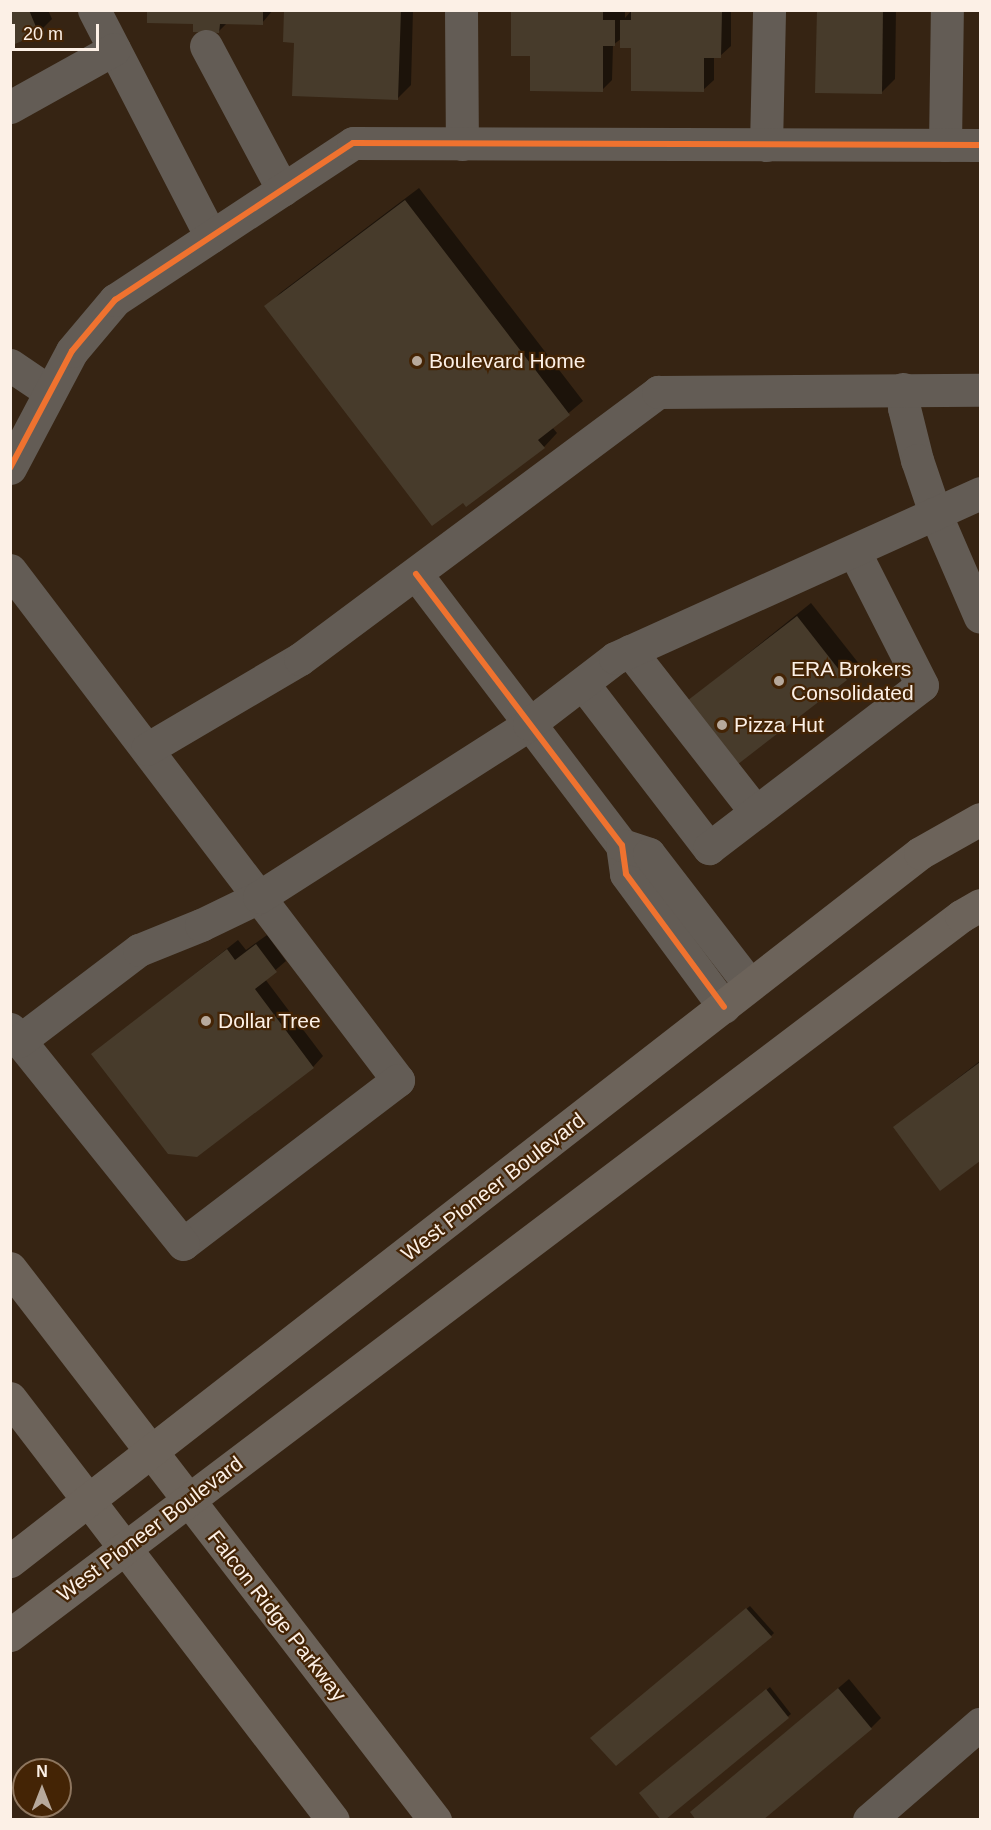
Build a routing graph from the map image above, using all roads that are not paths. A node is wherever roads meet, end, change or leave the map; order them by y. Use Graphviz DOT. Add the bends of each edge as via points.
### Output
graph roads {
  1 [pos="94,10"];
  2 [pos="461,10"];
  3 [pos="769,10"];
  4 [pos="947,10"];
  5 [pos="206,45"];
  6 [pos="114,49"];
  7 [pos="10,107"];
  8 [pos="462,144"];
  9 [pos="766,145"];
  10 [pos="945,145"];
  11 [pos="981,145"];
  12 [pos="283,190"];
  13 [pos="211,237"];
  14 [pos="10,365"];
  15 [pos="903,389"];
  16 [pos="981,390"];
  17 [pos="50,392"];
  18 [pos="10,468"];
  19 [pos="981,494"];
  20 [pos="935,513"];
  21 [pos="854,551"];
  22 [pos="10,570"];
  23 [pos="416,574"];
  24 [pos="981,617"];
  25 [pos="630,651"];
  26 [pos="584,684"];
  27 [pos="529,724"];
  28 [pos="147,749"];
  29 [pos="756,812"];
  30 [pos="981,819"];
  31 [pos="622,845"];
  32 [pos="259,897"];
  33 [pos="981,905"];
  34 [pos="750,985"];
  35 [pos="724,1007"];
  36 [pos="15,1035"];
  37 [pos="10,1268"];
  38 [pos="10,1398"];
  39 [pos="151,1454"];
  40 [pos="186,1500"];
  41 [pos="91,1501"];
  42 [pos="126,1547"];
  43 [pos="10,1561"];
  44 [pos="10,1635"];
  45 [pos="981,1724"];
  46 [pos="333,1820"];
  47 [pos="435,1820"];
  48 [pos="869,1820"];
  1 -- 6 [label="street"];
  2 -- 8 [label="street"];
  3 -- 9 [label="street"];
  4 -- 10 [label="street"];
  5 -- 12 [label="street"];
  6 -- 7 [label="street"];
  6 -- 13 [label="street"];
  8 -- 9 [label="street"];
  8 -- 12 [label="street" via="353,143"];
  9 -- 10 [label="street"];
  10 -- 11 [label="street"];
  12 -- 13 [label="street"];
  13 -- 17 [label="street" via="115,300 72,351"];
  14 -- 17 [label="street"];
  15 -- 16 [label="street"];
  15 -- 20 [label="street" via="914,450"];
  15 -- 23 [label="street" via="658,392"];
  17 -- 18 [label="street"];
  19 -- 20 [label="street"];
  20 -- 21 [label="street"];
  20 -- 24 [label="street"];
  21 -- 25 [label="street"];
  21 -- 29 [label="street" via="922,685"];
  22 -- 28 [label="street"];
  23 -- 27 [label="street"];
  23 -- 28 [label="street" via="300,659"];
  25 -- 26 [label="street" via="615,658"];
  25 -- 29 [label="street"];
  26 -- 27 [label="street"];
  26 -- 29 [label="street" via="709,848"];
  27 -- 31 [label="street"];
  27 -- 32 [label="street"];
  28 -- 32 [label="street"];
  30 -- 34 [label="main road, West Pioneer Boulevard" via="920,853"];
  31 -- 34 [label="street" via="649,854"];
  31 -- 35 [label="street" via="626,874"];
  32 -- 36 [label="street" via="138,950"];
  32 -- 36 [label="street" via="398,1080 183,1244"];
  33 -- 40 [label="main road, West Pioneer Boulevard" via="961,916"];
  34 -- 35 [label="main road, West Pioneer Boulevard"];
  35 -- 39 [label="main road, West Pioneer Boulevard"];
  37 -- 39 [label="main road, Falcon Ridge Parkway"];
  38 -- 41 [label="main road"];
  39 -- 40 [label="main road, Falcon Ridge Parkway"];
  39 -- 41 [label="main road, West Pioneer Boulevard"];
  40 -- 42 [label="main road, West Pioneer Boulevard"];
  40 -- 47 [label="main road, Falcon Ridge Parkway"];
  41 -- 42 [label="main road"];
  41 -- 43 [label="main road, West Pioneer Boulevard"];
  42 -- 44 [label="main road, West Pioneer Boulevard"];
  42 -- 46 [label="main road"];
  45 -- 48 [label="street"];
}
